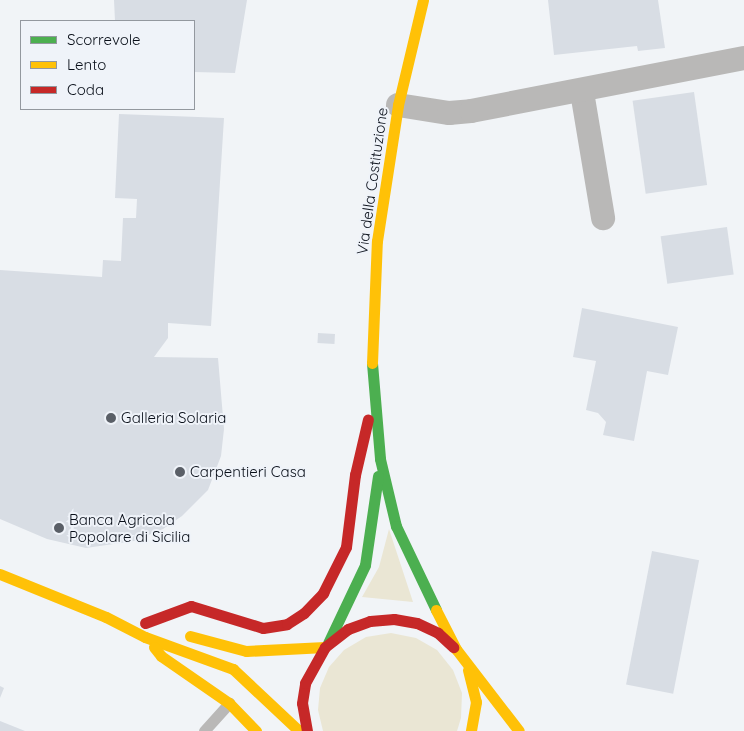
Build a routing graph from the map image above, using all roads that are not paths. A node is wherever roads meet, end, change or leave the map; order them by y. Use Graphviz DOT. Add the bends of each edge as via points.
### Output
graph roads {
  1 [pos="423,0"];
  2 [pos="744,58"];
  3 [pos="582,92"];
  4 [pos="398,105"];
  5 [pos="603,218"];
  6 [pos="373,393"];
  7 [pos="380,459"];
  8 [pos="0,574"];
  9 [pos="106,617"];
  10 [pos="144,623"];
  11 [pos="163,628"];
  12 [pos="181,634"];
  13 [pos="146,636"];
  14 [pos="326,645"];
  15 [pos="456,649"];
  16 [pos="464,660"];
  17 [pos="229,703"];
  18 [pos="204,731"];
  19 [pos="256,731"];
  20 [pos="299,731"];
  21 [pos="307,731"];
  22 [pos="472,731"];
  23 [pos="519,731"];
  1 -- 4 [label="street, Via della Costituzione"];
  2 -- 3 [label="street"];
  3 -- 4 [label="street" via="449,113"];
  3 -- 5 [label="street"];
  4 -- 6 [label="street, Via della Costituzione" via="378,241"];
  6 -- 7 [label="street, Via della Costituzione"];
  6 -- 10 [label="street" via="355,475 346,547 323,593 304,613 287,624 263,628 191,606"];
  7 -- 14 [label="street" via="364,566"];
  7 -- 15 [label="street" via="396,526 417,575"];
  8 -- 9 [label="street"];
  9 -- 10 [label="street"];
  9 -- 13 [label="street"];
  10 -- 11 [label="street"];
  12 -- 14 [label="street" via="246,651"];
  13 -- 17 [label="street" via="161,656"];
  13 -- 20 [label="street" via="234,669"];
  14 -- 15 [label="street" via="348,629 370,620 394,619 417,623 438,633"];
  14 -- 21 [label="street" via="305,683 302,703"];
  15 -- 16 [label="street"];
  16 -- 22 [label="street" via="476,702"];
  16 -- 23 [label="street"];
  17 -- 18 [label="lane"];
  17 -- 19 [label="street"];
}
